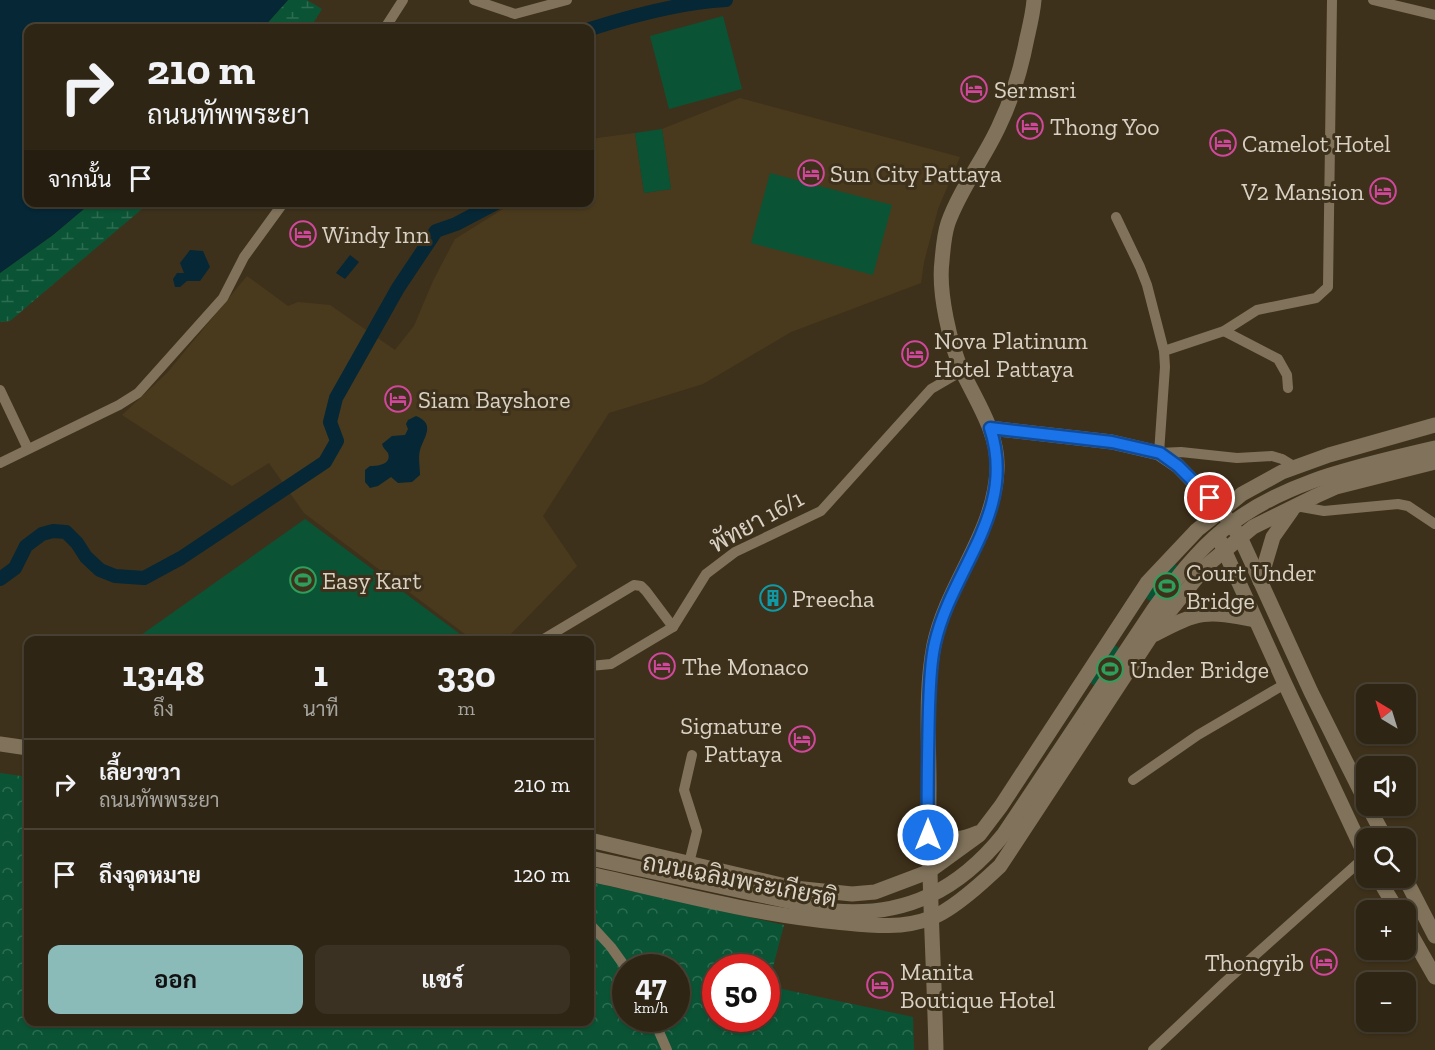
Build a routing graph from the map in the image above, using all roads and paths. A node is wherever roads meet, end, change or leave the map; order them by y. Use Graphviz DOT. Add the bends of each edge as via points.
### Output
graph roads {
  1 [pos="403,0"];
  2 [pos="474,0"];
  3 [pos="567,0"];
  4 [pos="1034,0"];
  5 [pos="1332,0"];
  6 [pos="1373,0"];
  7 [pos="1435,15"];
  8 [pos="388,24"];
  9 [pos="280,207"];
  10 [pos="1116,217"];
  11 [pos="1224,331"];
  12 [pos="1164,351"];
  13 [pos="962,371"];
  14 [pos="1288,388"];
  15 [pos="0,390"];
  16 [pos="1435,425"];
  17 [pos="990,428"];
  18 [pos="28,448"];
  19 [pos="1435,448"];
  20 [pos="1160,453"];
  21 [pos="1329,455"];
  22 [pos="1435,462"];
  23 [pos="0,463"];
  24 [pos="1295,468"];
  25 [pos="1336,487"];
  26 [pos="1296,506"];
  27 [pos="1215,515"];
  28 [pos="1435,524"];
  29 [pos="1240,537"];
  30 [pos="1225,549"];
  31 [pos="1260,581"];
  32 [pos="1129,609"];
  33 [pos="1255,620"];
  34 [pos="673,627"];
  35 [pos="1155,631"];
  36 [pos="549,636"];
  37 [pos="1294,656"];
  38 [pos="1276,665"];
  39 [pos="594,666"];
  40 [pos="1285,684"];
  41 [pos="0,744"];
  42 [pos="24,747"];
  43 [pos="692,755"];
  44 [pos="1133,780"];
  45 [pos="1356,782"];
  46 [pos="1001,806"];
  47 [pos="928,816"];
  48 [pos="1027,826"];
  49 [pos="982,830"];
  50 [pos="1356,835"];
  51 [pos="594,841"];
  52 [pos="594,859"];
  53 [pos="689,863"];
  54 [pos="1356,865"];
  55 [pos="928,872"];
  56 [pos="594,875"];
  57 [pos="794,888"];
  58 [pos="1410,888"];
  59 [pos="791,918"];
  60 [pos="932,918"];
  61 [pos="594,928"];
  62 [pos="1435,936"];
  63 [pos="1416,943"];
  64 [pos="616,954"];
  65 [pos="1435,976"];
  66 [pos="659,1032"];
  67 [pos="667,1050"];
  68 [pos="936,1050"];
  69 [pos="1153,1050"];
  1 -- 8 [label="street"];
  2 -- 3 [label="street" via="515,14"];
  4 -- 13 [label="main road" via="1020,74 999,126 948,224 941,265 944,301 952,345"];
  5 -- 11 [label="street" via="1328,287 1316,298 1257,310"];
  6 -- 7 [label="street"];
  9 -- 18 [label="street" via="244,257 223,298 138,393"];
  10 -- 12 [label="street" via="1147,285"];
  11 -- 12 [label="street"];
  11 -- 14 [label="street" via="1278,359 1287,375"];
  12 -- 20 [label="street"];
  13 -- 17 [label="main road"];
  13 -- 34 [label="street, พัทยา 16/1" via="932,388 821,511 735,552 706,574"];
  15 -- 18 [label="street"];
  16 -- 21 [label="main road, ถนนเฉลิมพระเกียรติ"];
  17 -- 20 [label="main road" via="1112,442"];
  17 -- 47 [label="main road" via="997,457 994,501 934,644"];
  18 -- 23 [label="street"];
  19 -- 52 [label="main road" via="1308,482 1262,504 1222,531 1179,574 1004,834 975,866 934,895 884,910 834,911"];
  20 -- 24 [label="street" via="1272,456"];
  20 -- 27 [label="main road" via="1178,466"];
  21 -- 24 [label="main road, ถนนเฉลิมพระเกียรติ"];
  21 -- 25 [label="main road" via="1326,475"];
  22 -- 25 [label="main road, ถนนเฉลิมพระเกียรติ"];
  24 -- 27 [label="main road, ถนนเฉลิมพระเกียรติ" via="1262,482"];
  25 -- 26 [label="main road, ถนนเฉลิมพระเกียรติ"];
  26 -- 28 [label="street" via="1324,511 1398,504"];
  26 -- 29 [label="main road, ถนนเฉลิมพระเกียรติ"];
  26 -- 31 [label="main road" via="1273,537"];
  27 -- 29 [label="main road"];
  27 -- 30 [label="main road"];
  27 -- 32 [label="main road, ถนนเฉลิมพระเกียรติ" via="1163,564"];
  29 -- 30 [label="main road, ถนนเฉลิมพระเกียรติ"];
  29 -- 31 [label="main road"];
  30 -- 33 [label="main road"];
  30 -- 35 [label="main road, ถนนเฉลิมพระเกียรติ" via="1206,566"];
  31 -- 37 [label="main road"];
  32 -- 35 [label="main road" via="1149,610 1155,616"];
  32 -- 46 [label="main road, ถนนเฉลิมพระเกียรติ"];
  33 -- 35 [label="main road" via="1202,613"];
  33 -- 38 [label="main road"];
  34 -- 36 [label="street" via="646,591 634,585"];
  34 -- 39 [label="street, พัทยา 16/1" via="611,664"];
  35 -- 48 [label="main road, ถนนเฉลิมพระเกียรติ"];
  37 -- 38 [label="main road"];
  37 -- 45 [label="main road"];
  38 -- 40 [label="main road"];
  40 -- 44 [label="street" via="1198,735"];
  40 -- 50 [label="main road"];
  41 -- 42 [label="main road"];
  43 -- 53 [label="street" via="684,789 697,831"];
  46 -- 48 [label="main road" via="1001,822 1007,827"];
  46 -- 49 [label="main road, ถนนเฉลิมพระเกียรติ"];
  47 -- 49 [label="main road" via="943,836 958,838"];
  47 -- 55 [label="main road"];
  48 -- 60 [label="main road, ถนนเฉลิมพระเกียรติ" via="1000,866"];
  49 -- 55 [label="main road, ถนนเฉลิมพระเกียรติ"];
  51 -- 53 [label="main road, ถนนเฉลิมพระเกียรติ"];
  53 -- 57 [label="main road, ถนนเฉลิมพระเกียรติ"];
  54 -- 69 [label="street"];
  55 -- 57 [label="main road, ถนนเฉลิมพระเกียรติ" via="875,892 852,894"];
  55 -- 60 [label="main road"];
  56 -- 59 [label="main road, ถนนเฉลิมพระเกียรติ"];
  57 -- 59 [label="main road" via="800,902"];
  58 -- 62 [label="main road"];
  59 -- 60 [label="main road, ถนนเฉลิมพระเกียรติ" via="883,927"];
  60 -- 68 [label="main road"];
  61 -- 64 [label="street"];
  63 -- 65 [label="main road"];
  66 -- 67 [label="street"];
}
